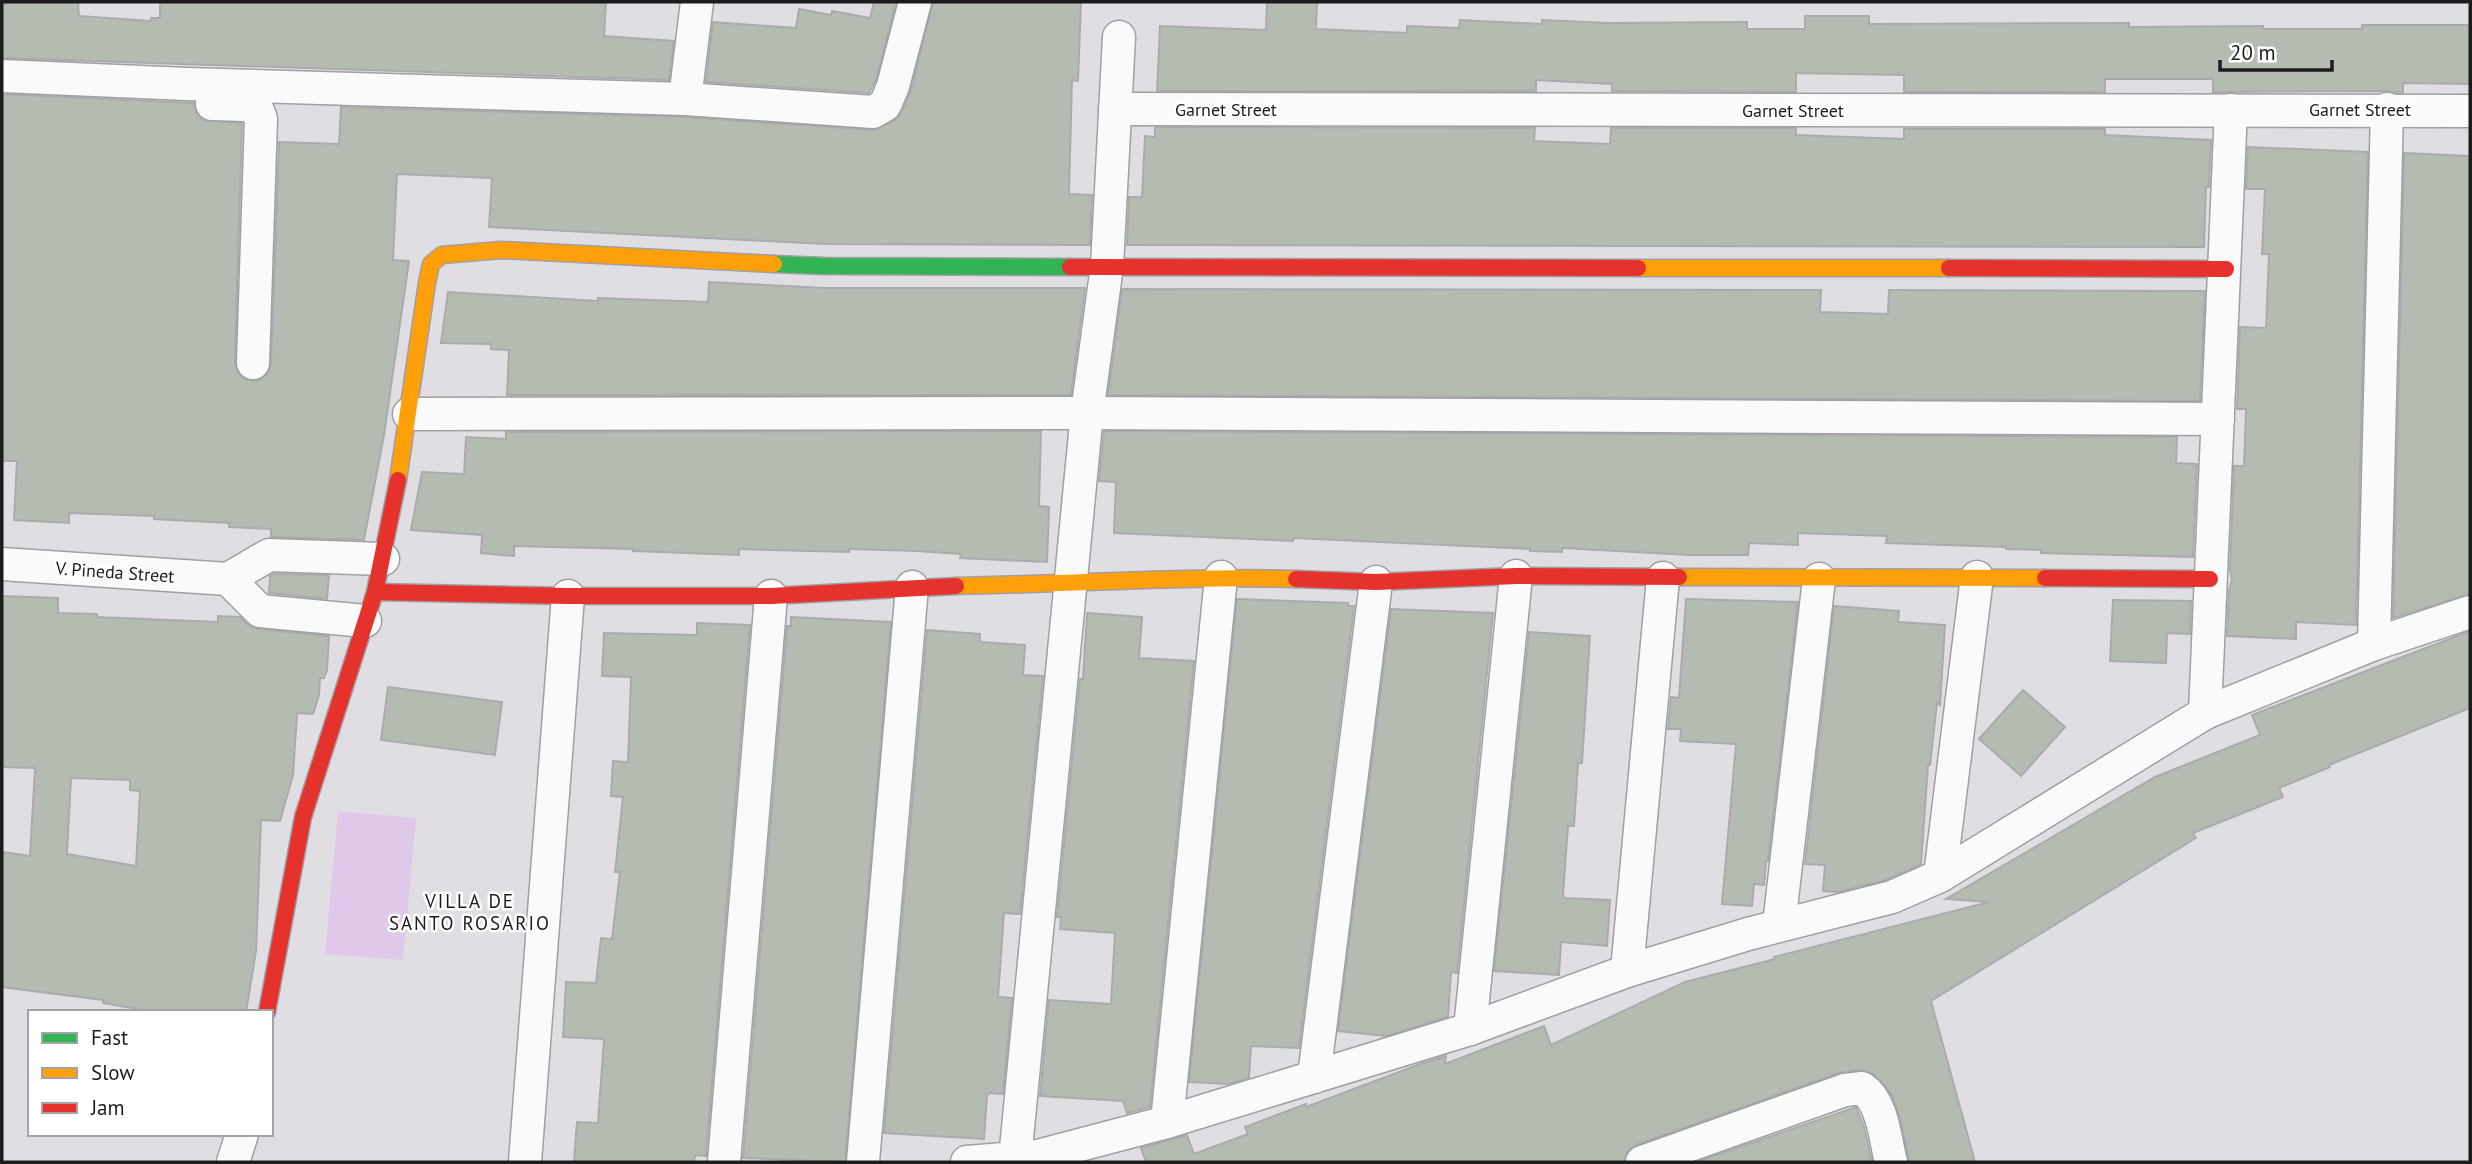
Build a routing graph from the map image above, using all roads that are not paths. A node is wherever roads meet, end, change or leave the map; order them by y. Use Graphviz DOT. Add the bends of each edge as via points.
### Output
graph roads {
  1 [pos="697,2"];
  2 [pos="915,2"];
  3 [pos="1119,37"];
  4 [pos="2,76"];
  5 [pos="187,84"];
  6 [pos="685,99"];
  7 [pos="1115,109"];
  8 [pos="2387,109"];
  9 [pos="2231,110"];
  10 [pos="2470,111"];
  11 [pos="1107,266"];
  12 [pos="2226,269"];
  13 [pos="253,363"];
  14 [pos="1087,413"];
  15 [pos="409,414"];
  16 [pos="2218,419"];
  17 [pos="383,559"];
  18 [pos="2,564"];
  19 [pos="1516,576"];
  20 [pos="1221,577"];
  21 [pos="1977,577"];
  22 [pos="1663,578"];
  23 [pos="228,579"];
  24 [pos="1819,579"];
  25 [pos="2210,579"];
  26 [pos="1376,582"];
  27 [pos="1070,584"];
  28 [pos="912,587"];
  29 [pos="568,596"];
  30 [pos="771,596"];
  31 [pos="370,606"];
  32 [pos="2470,612"];
  33 [pos="2374,644"];
  34 [pos="2205,713"];
  35 [pos="1940,876"];
  36 [pos="1779,925"];
  37 [pos="1627,971"];
  38 [pos="267,1010"];
  39 [pos="1469,1029"];
  40 [pos="1314,1077"];
  41 [pos="1167,1122"];
  42 [pos="241,1136"];
  43 [pos="1678,1156"];
  44 [pos="1015,1159"];
  45 [pos="233,1162"];
  46 [pos="525,1162"];
  47 [pos="724,1162"];
  48 [pos="863,1162"];
  49 [pos="967,1162"];
  50 [pos="1642,1162"];
  51 [pos="1891,1162"];
  1 -- 6 [label="street"];
  2 -- 6 [label="street" via="894,86 885,105 873,112"];
  3 -- 7 [label="street"];
  4 -- 5 [label="street"];
  5 -- 6 [label="street"];
  5 -- 13 [label="street" via="191,101 257,108 261,119"];
  7 -- 9 [label="street, Garnet Street"];
  7 -- 11 [label="street"];
  8 -- 9 [label="street, Garnet Street"];
  8 -- 10 [label="street, Garnet Street"];
  8 -- 33 [label="street"];
  9 -- 12 [label="street"];
  11 -- 12 [label="street"];
  11 -- 14 [label="street"];
  11 -- 15 [label="street" via="824,266 501,250 442,255 431,264 426,283"];
  12 -- 16 [label="street"];
  14 -- 15 [label="street"];
  14 -- 16 [label="street"];
  14 -- 27 [label="street"];
  15 -- 17 [label="street"];
  16 -- 25 [label="street"];
  17 -- 23 [label="street" via="269,555"];
  17 -- 31 [label="street"];
  18 -- 23 [label="street, V. Pineda Street"];
  19 -- 22 [label="street"];
  19 -- 26 [label="street"];
  19 -- 39 [label="street"];
  20 -- 26 [label="street"];
  20 -- 27 [label="street"];
  20 -- 41 [label="street"];
  21 -- 24 [label="street"];
  21 -- 25 [label="street"];
  21 -- 35 [label="street"];
  22 -- 24 [label="street"];
  22 -- 37 [label="street"];
  23 -- 31 [label="street" via="260,611"];
  24 -- 36 [label="street"];
  25 -- 34 [label="street"];
  26 -- 40 [label="street"];
  27 -- 28 [label="street"];
  27 -- 44 [label="street"];
  28 -- 30 [label="street"];
  28 -- 48 [label="street"];
  29 -- 30 [label="street"];
  29 -- 31 [label="street"];
  29 -- 46 [label="street"];
  30 -- 47 [label="street"];
  31 -- 38 [label="street" via="303,817"];
  32 -- 33 [label="street"];
  33 -- 34 [label="street"];
  34 -- 35 [label="street"];
  35 -- 36 [label="street" via="1892,897"];
  36 -- 37 [label="street"];
  37 -- 39 [label="street"];
  39 -- 40 [label="street"];
  40 -- 41 [label="street"];
  41 -- 44 [label="street"];
  42 -- 45 [label="street"];
  43 -- 50 [label="street"];
  43 -- 51 [label="street" via="1844,1090 1862,1088 1871,1094 1878,1110"];
  44 -- 49 [label="street"];
}
